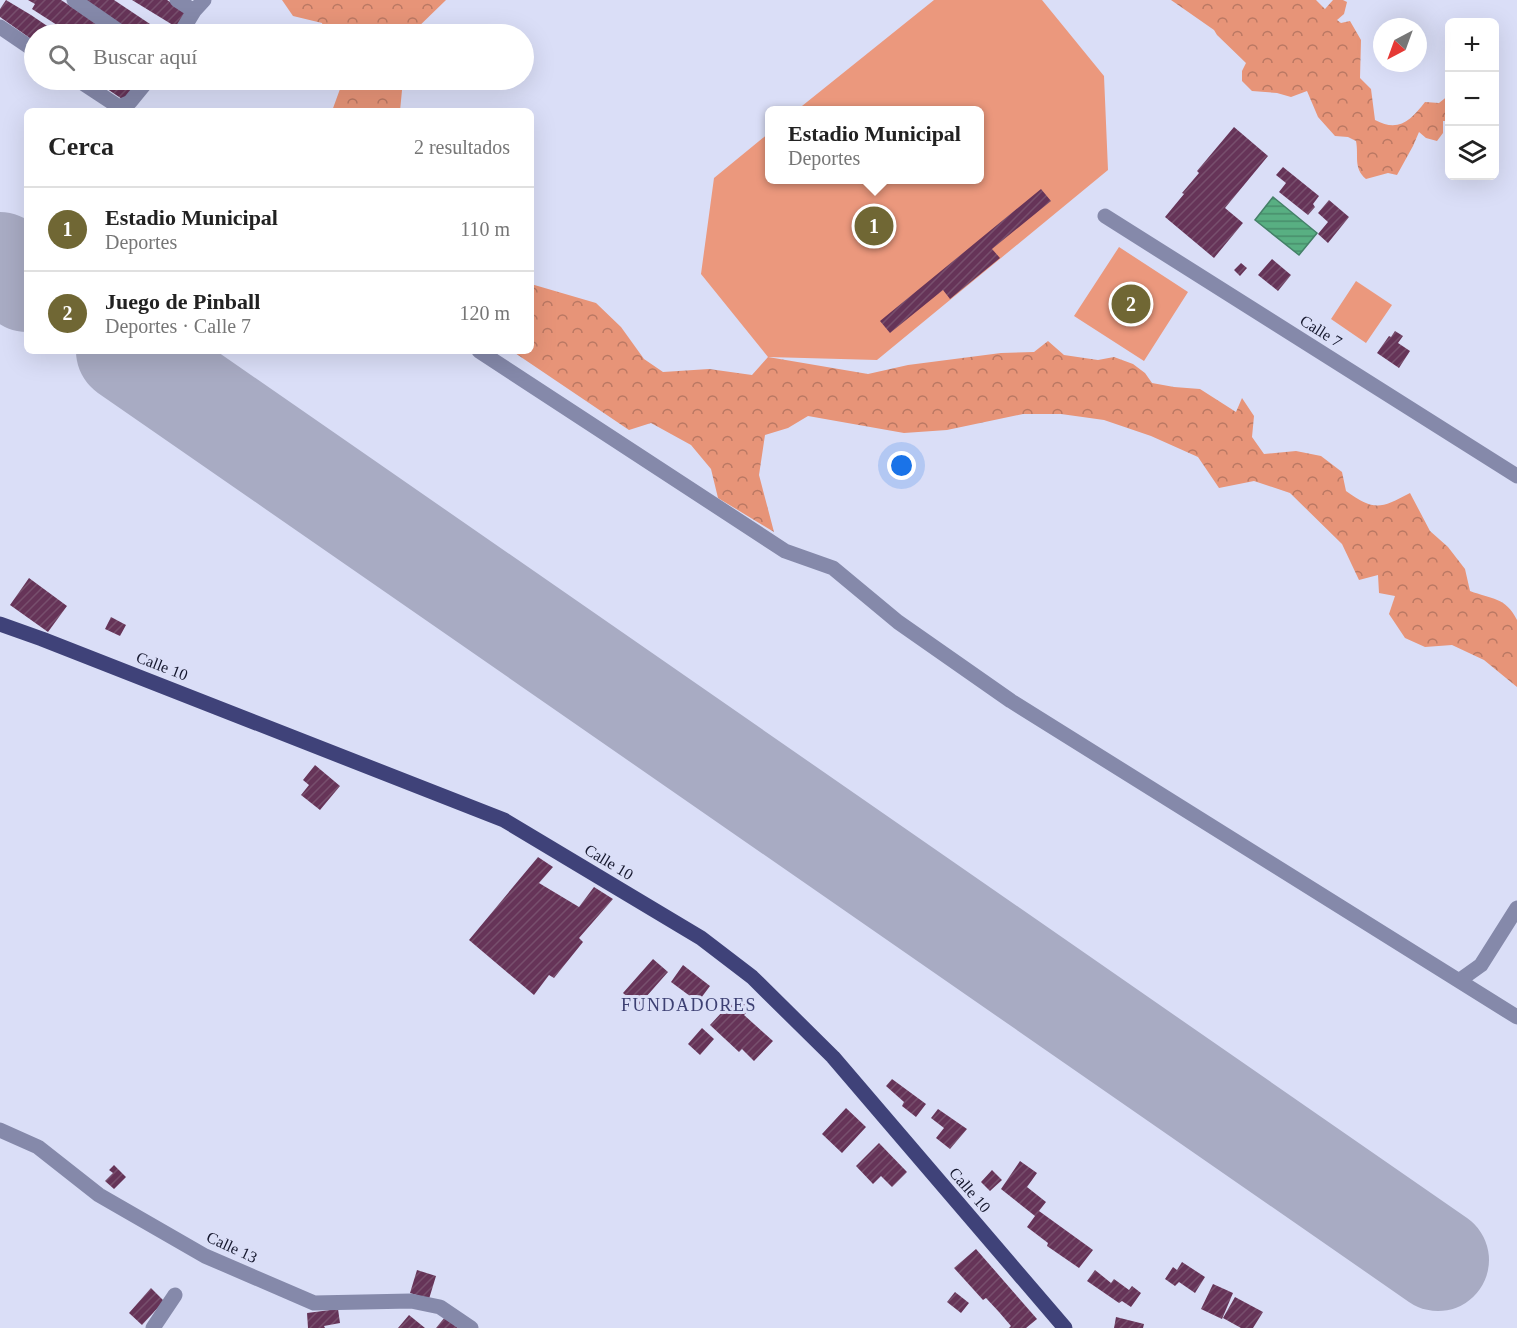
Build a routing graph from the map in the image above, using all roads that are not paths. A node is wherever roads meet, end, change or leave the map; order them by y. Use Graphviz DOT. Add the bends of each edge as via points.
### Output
graph roads {
  1 [pos="74,0"];
  2 [pos="177,0"];
  3 [pos="199,6"];
  4 [pos="109,24"];
  5 [pos="187,24"];
  6 [pos="0,27"];
  7 [pos="24,43"];
  8 [pos="94,90"];
  9 [pos="140,90"];
  10 [pos="130,108"];
  11 [pos="1105,216"];
  12 [pos="484,354"];
  13 [pos="1517,476"];
  14 [pos="0,624"];
  15 [pos="1517,908"];
  16 [pos="1460,980"];
  17 [pos="1517,1017"];
  18 [pos="0,1130"];
  19 [pos="175,1294"];
  20 [pos="153,1328"];
  21 [pos="471,1328"];
  22 [pos="1065,1328"];
  1 -- 4 [label="street"];
  2 -- 3 [label="street"];
  3 -- 5 [label="street"];
  6 -- 7 [label="street"];
  8 -- 10 [label="street" via="119,106"];
  9 -- 10 [label="street"];
  11 -- 13 [label="street, Calle 7"];
  12 -- 16 [label="street" via="785,551 833,568 898,622 1011,701"];
  14 -- 22 [label="main road, Calle 10" via="504,820 701,938 752,977 833,1057"];
  15 -- 16 [label="street" via="1481,965"];
  16 -- 17 [label="street"];
  18 -- 21 [label="street, Calle 13" via="38,1147 99,1195 205,1256 314,1302 411,1301 440,1307"];
  19 -- 20 [label="street"];
}
